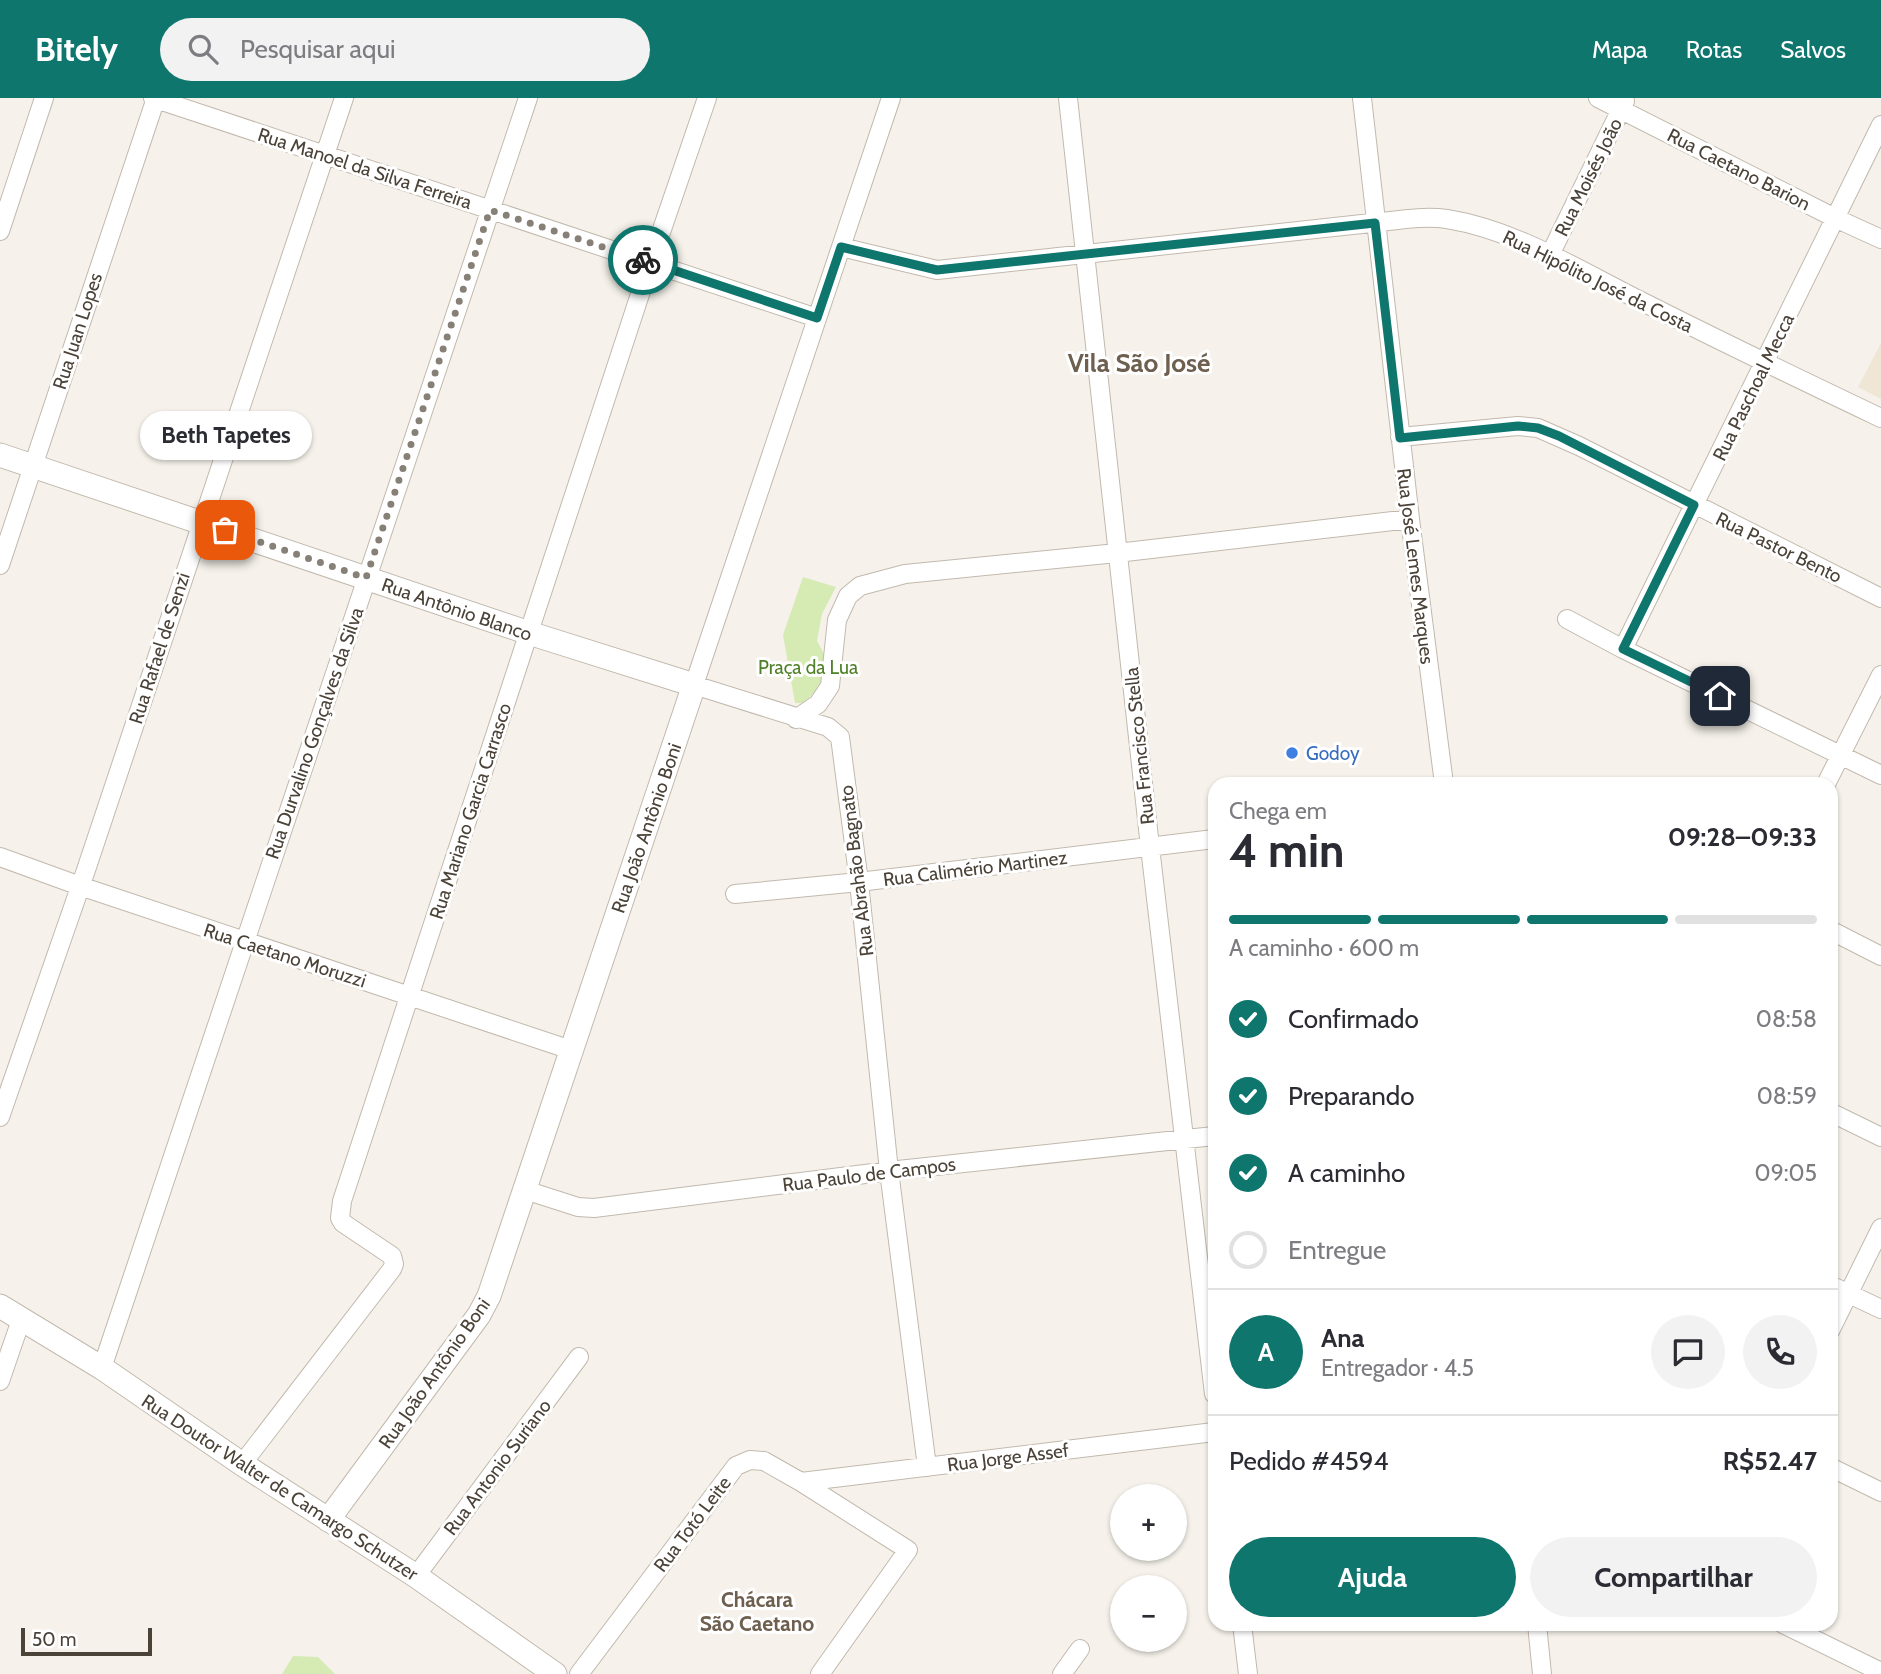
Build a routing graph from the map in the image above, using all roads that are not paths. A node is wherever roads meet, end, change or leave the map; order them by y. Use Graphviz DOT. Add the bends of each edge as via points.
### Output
graph roads {
  1 [pos="44,98"];
  2 [pos="155,98"];
  3 [pos="344,98"];
  4 [pos="528,98"];
  5 [pos="707,98"];
  6 [pos="891,98"];
  7 [pos="1068,98"];
  8 [pos="1362,98"];
  9 [pos="1598,98"];
  10 [pos="1623,103"];
  11 [pos="1881,125"];
  12 [pos="324,154"];
  13 [pos="7,187"];
  14 [pos="490,210"];
  15 [pos="1835,218"];
  16 [pos="1375,223"];
  17 [pos="0,231"];
  18 [pos="1881,239"];
  19 [pos="841,247"];
  20 [pos="1084,254"];
  21 [pos="1550,255"];
  22 [pos="650,262"];
  23 [pos="817,318"];
  24 [pos="1765,363"];
  25 [pos="1881,418"];
  26 [pos="1400,438"];
  27 [pos="0,455"];
  28 [pos="33,465"];
  29 [pos="1694,505"];
  30 [pos="1410,519"];
  31 [pos="201,522"];
  32 [pos="1117,553"];
  33 [pos="0,565"];
  34 [pos="366,578"];
  35 [pos="1881,598"];
  36 [pos="1567,619"];
  37 [pos="529,633"];
  38 [pos="1623,649"];
  39 [pos="1881,675"];
  40 [pos="694,685"];
  41 [pos="796,719"];
  42 [pos="1840,755"];
  43 [pos="1881,775"];
  44 [pos="1443,777"];
  45 [pos="1829,777"];
  46 [pos="1208,840"];
  47 [pos="1150,847"];
  48 [pos="0,857"];
  49 [pos="859,882"];
  50 [pos="80,886"];
  51 [pos="735,894"];
  52 [pos="1838,934"];
  53 [pos="244,941"];
  54 [pos="1881,956"];
  55 [pos="409,995"];
  56 [pos="571,1051"];
  57 [pos="1838,1116"];
  58 [pos="0,1117"];
  59 [pos="1208,1137"];
  60 [pos="1881,1138"];
  61 [pos="1185,1139"];
  62 [pos="889,1171"];
  63 [pos="525,1190"];
  64 [pos="1881,1228"];
  65 [pos="1838,1289"];
  66 [pos="1849,1294"];
  67 [pos="0,1306"];
  68 [pos="1881,1309"];
  69 [pos="1838,1315"];
  70 [pos="21,1320"];
  71 [pos="1208,1341"];
  72 [pos="579,1357"];
  73 [pos="102,1368"];
  74 [pos="0,1381"];
  75 [pos="1208,1433"];
  76 [pos="242,1464"];
  77 [pos="928,1467"];
  78 [pos="1838,1471"];
  79 [pos="801,1482"];
  80 [pos="1881,1492"];
  81 [pos="328,1520"];
  82 [pos="416,1576"];
  83 [pos="1243,1631"];
  84 [pos="1538,1631"];
  85 [pos="1797,1631"];
  86 [pos="1080,1649"];
  87 [pos="1881,1672"];
  88 [pos="555,1674"];
  89 [pos="579,1674"];
  90 [pos="820,1674"];
  91 [pos="1062,1674"];
  92 [pos="1248,1674"];
  93 [pos="1542,1674"];
  1 -- 13 [label="street"];
  2 -- 12 [label="street, Rua Manoel da Silva Ferreira"];
  2 -- 28 [label="street, Rua Juan Lopes"];
  3 -- 12 [label="street, Rua Rafael de Senzi"];
  4 -- 14 [label="street, Rua Durvalino Gonçalves da Silva"];
  5 -- 22 [label="street, Rua Mariano Garcia Carrasco"];
  6 -- 19 [label="street, Rua João Antônio Boni"];
  7 -- 20 [label="street, Rua Francisco Stella"];
  8 -- 16 [label="street, Rua José Lemes Marques"];
  9 -- 10 [label="street, Rua Caetano Barion"];
  10 -- 15 [label="street, Rua Caetano Barion"];
  10 -- 21 [label="street, Rua Moisés João"];
  11 -- 15 [label="street, Rua Paschoal Mecca"];
  12 -- 14 [label="street, Rua Manoel da Silva Ferreira"];
  12 -- 31 [label="street, Rua Rafael de Senzi"];
  13 -- 17 [label="street"];
  14 -- 22 [label="street, Rua Manoel da Silva Ferreira"];
  14 -- 34 [label="street, Rua Durvalino Gonçalves da Silva"];
  15 -- 18 [label="street, Rua Caetano Barion"];
  15 -- 24 [label="street, Rua Paschoal Mecca"];
  16 -- 20 [label="street, Rua Hipólito José da Costa"];
  16 -- 21 [label="street, Rua Hipólito José da Costa" via="1445,219 1490,229"];
  16 -- 26 [label="street, Rua José Lemes Marques"];
  19 -- 20 [label="street, Rua Hipólito José da Costa" via="937,270"];
  19 -- 23 [label="street, Rua João Antônio Boni"];
  20 -- 32 [label="street, Rua Francisco Stella"];
  21 -- 24 [label="street, Rua Hipólito José da Costa"];
  22 -- 23 [label="street, Rua Manoel da Silva Ferreira"];
  22 -- 37 [label="street, Rua Mariano Garcia Carrasco"];
  23 -- 40 [label="street, Rua João Antônio Boni"];
  24 -- 25 [label="street, Rua Hipólito José da Costa"];
  24 -- 29 [label="street, Rua Paschoal Mecca"];
  26 -- 29 [label="street, Rua Pastor Bento" via="1538,428"];
  26 -- 30 [label="street, Rua José Lemes Marques"];
  27 -- 28 [label="street, Rua Antônio Blanco"];
  28 -- 31 [label="street, Rua Antônio Blanco"];
  28 -- 33 [label="street, Rua Juan Lopes"];
  29 -- 35 [label="street, Rua Pastor Bento"];
  29 -- 38 [label="street, Rua Paschoal Mecca"];
  30 -- 32 [label="street"];
  30 -- 44 [label="street, Rua José Lemes Marques"];
  31 -- 34 [label="street, Rua Antônio Blanco"];
  31 -- 50 [label="street, Rua Rafael de Senzi"];
  32 -- 41 [label="street" via="905,574 860,586 848,596 837,620 830,686 818,704"];
  32 -- 47 [label="street, Rua Francisco Stella"];
  34 -- 37 [label="street, Rua Antônio Blanco"];
  34 -- 53 [label="street, Rua Durvalino Gonçalves da Silva"];
  36 -- 38 [label="street"];
  37 -- 40 [label="street, Rua Antônio Blanco"];
  37 -- 55 [label="street, Rua Mariano Garcia Carrasco"];
  38 -- 42 [label="street"];
  39 -- 42 [label="street"];
  40 -- 41 [label="street, Rua Antônio Blanco"];
  40 -- 56 [label="street, Rua João Antônio Boni"];
  41 -- 49 [label="street, Rua Abrahão Bagnato" via="828,727 840,737"];
  42 -- 43 [label="street"];
  42 -- 45 [label="street"];
  46 -- 47 [label="street, Rua Calimério Martinez"];
  47 -- 49 [label="street, Rua Calimério Martinez"];
  47 -- 61 [label="street, Rua Francisco Stella"];
  48 -- 50 [label="street, Rua Caetano Moruzzi"];
  49 -- 51 [label="street, Rua Calimério Martinez"];
  49 -- 62 [label="street, Rua Abrahão Bagnato"];
  50 -- 53 [label="street, Rua Caetano Moruzzi"];
  50 -- 58 [label="street, Rua Rafael de Senzi"];
  52 -- 54 [label="street"];
  53 -- 55 [label="street, Rua Caetano Moruzzi"];
  53 -- 73 [label="street, Rua Durvalino Gonçalves da Silva"];
  55 -- 56 [label="street, Rua Caetano Moruzzi"];
  55 -- 76 [label="street, Rua Mariano Garcia Carrasco" via="340,1212 342,1223 392,1256 394,1264"];
  56 -- 63 [label="street, Rua João Antônio Boni"];
  57 -- 60 [label="street"];
  59 -- 61 [label="street, Rua Paulo de Campos"];
  61 -- 62 [label="street, Rua Paulo de Campos"];
  61 -- 71 [label="street, Rua Francisco Stella"];
  62 -- 63 [label="street, Rua Paulo de Campos" via="594,1208"];
  62 -- 77 [label="street, Rua Abrahão Bagnato"];
  63 -- 81 [label="street, Rua João Antônio Boni" via="479,1315"];
  64 -- 66 [label="street"];
  65 -- 66 [label="street"];
  66 -- 68 [label="street"];
  66 -- 69 [label="street"];
  67 -- 70 [label="street, Rua Doutor Walter de Camargo Schutzer"];
  70 -- 73 [label="street, Rua Doutor Walter de Camargo Schutzer"];
  70 -- 74 [label="street"];
  72 -- 82 [label="street, Rua Antonio Suriano"];
  73 -- 76 [label="street, Rua Doutor Walter de Camargo Schutzer"];
  75 -- 77 [label="street, Rua Jorge Assef"];
  76 -- 81 [label="street, Rua Doutor Walter de Camargo Schutzer"];
  77 -- 79 [label="street, Rua Jorge Assef"];
  78 -- 80 [label="street"];
  79 -- 89 [label="street, Rua Totó Leite" via="764,1461 736,1466"];
  79 -- 90 [label="street, Rua Totó Leite" via="908,1550"];
  81 -- 82 [label="street, Rua Doutor Walter de Camargo Schutzer"];
  82 -- 88 [label="street, Rua Doutor Walter de Camargo Schutzer"];
  83 -- 92 [label="street"];
  84 -- 93 [label="street"];
  85 -- 87 [label="street"];
  86 -- 91 [label="street"];
}
